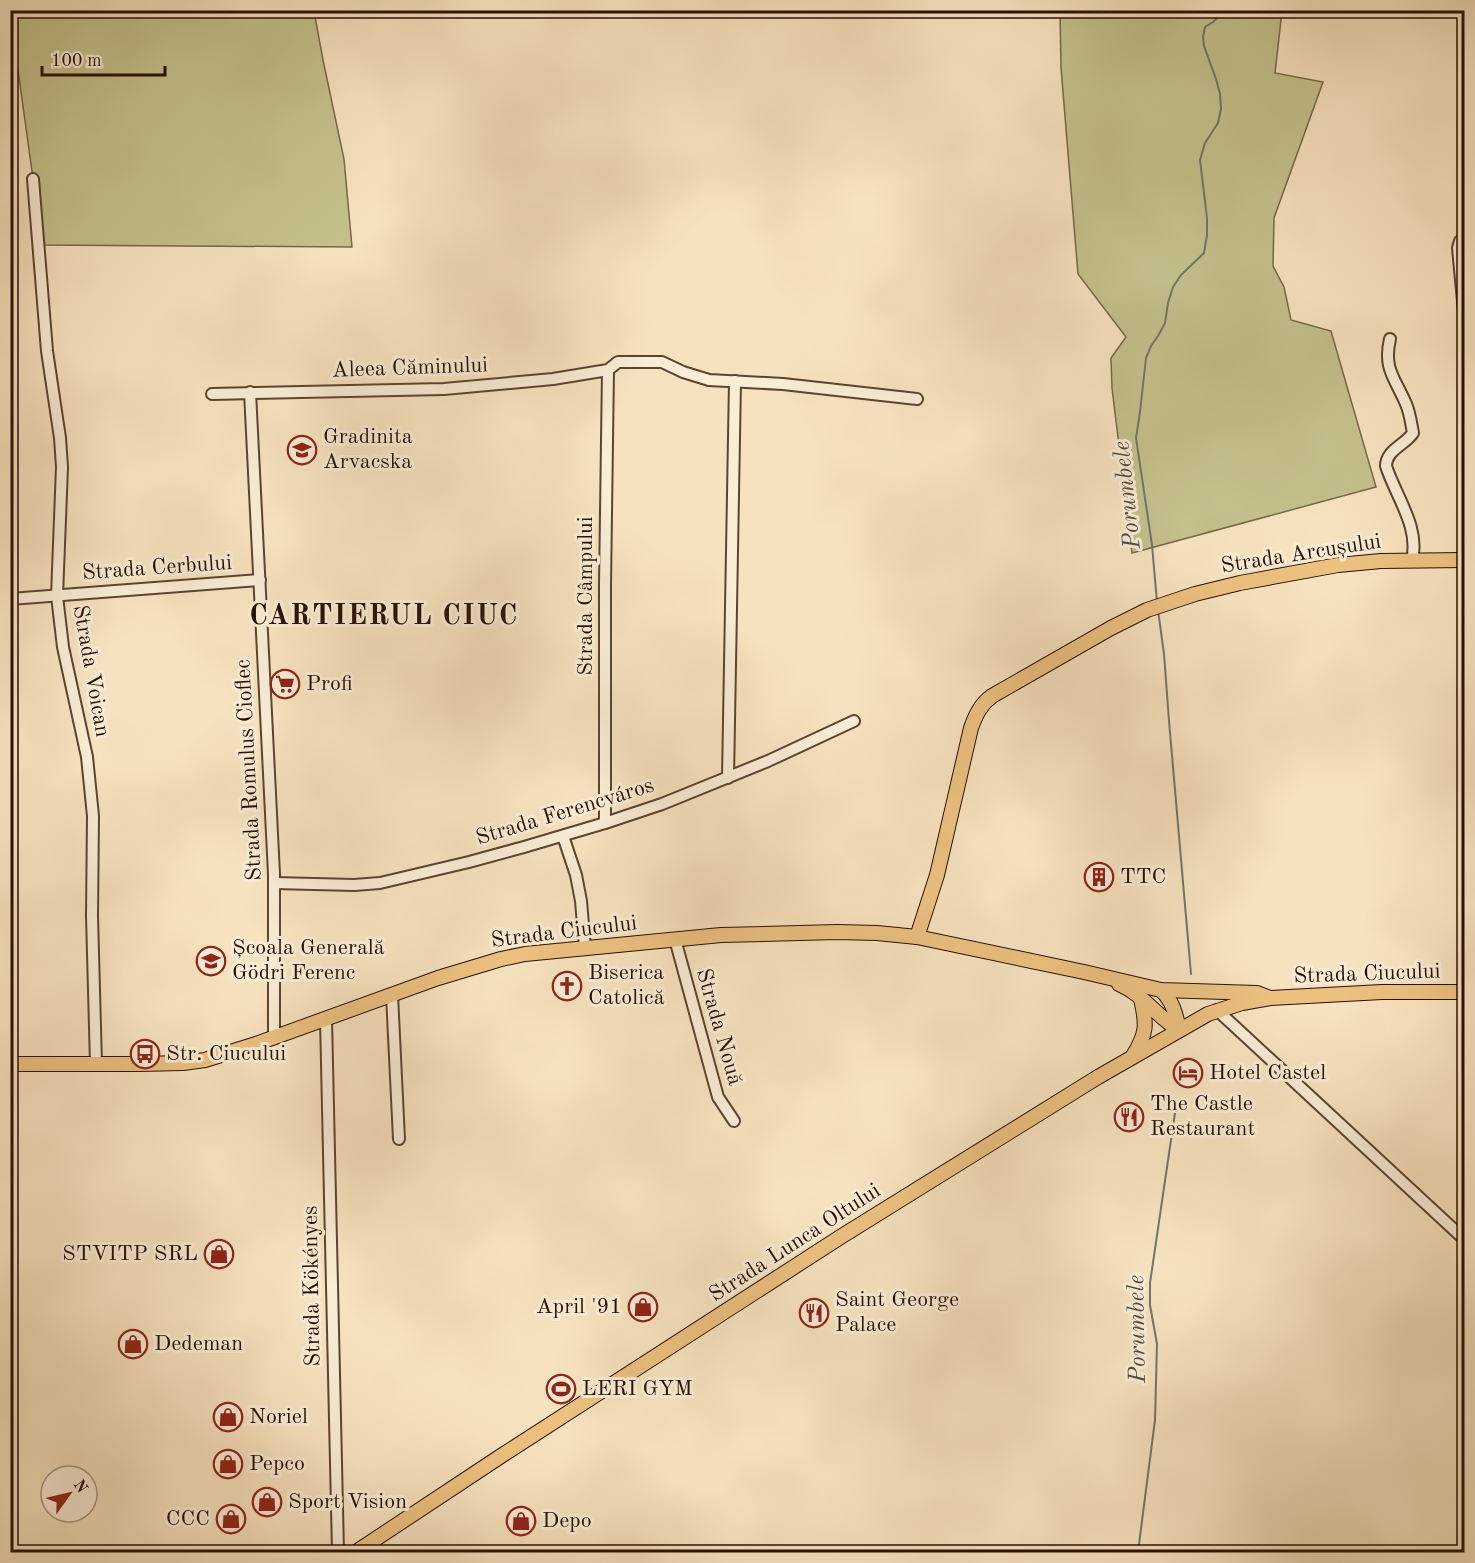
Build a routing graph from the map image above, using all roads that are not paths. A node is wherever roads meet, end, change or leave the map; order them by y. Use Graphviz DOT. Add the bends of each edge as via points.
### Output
graph roads {
  1 [pos="33,179"];
  2 [pos="1464,239"];
  3 [pos="1464,312"];
  4 [pos="1390,339"];
  5 [pos="608,370"];
  6 [pos="735,381"];
  7 [pos="250,392"];
  8 [pos="212,394"];
  9 [pos="917,399"];
  10 [pos="1412,560"];
  11 [pos="1464,560"];
  12 [pos="260,580"];
  13 [pos="57,596"];
  14 [pos="10,599"];
  15 [pos="854,721"];
  16 [pos="728,778"];
  17 [pos="605,823"];
  18 [pos="564,836"];
  19 [pos="274,883"];
  20 [pos="916,937"];
  21 [pos="675,939"];
  22 [pos="585,948"];
  23 [pos="1099,975"];
  24 [pos="1161,990"];
  25 [pos="1464,993"];
  26 [pos="392,995"];
  27 [pos="1270,998"];
  28 [pos="1141,999"];
  29 [pos="1217,1010"];
  30 [pos="326,1019"];
  31 [pos="1179,1030"];
  32 [pos="274,1038"];
  33 [pos="1133,1057"];
  34 [pos="10,1064"];
  35 [pos="96,1064"];
  36 [pos="734,1121"];
  37 [pos="399,1139"];
  38 [pos="1464,1239"];
  39 [pos="338,1552"];
  40 [pos="356,1552"];
  1 -- 13 [label="street, Strada Voican" via="47,351 62,467"];
  2 -- 3 [label="street" via="1458,248"];
  4 -- 10 [label="street" via="1388,363 1407,406 1413,433 1390,453 1386,466 1413,535"];
  5 -- 6 [label="street, Aleea Căminului" via="618,362 662,362 709,380"];
  5 -- 7 [label="street, Aleea Căminului" via="444,388"];
  5 -- 17 [label="street, Strada Câmpului"];
  6 -- 9 [label="street, Aleea Căminului"];
  6 -- 16 [label="street"];
  7 -- 8 [label="street, Aleea Căminului"];
  7 -- 12 [label="street, Strada Romulus Cioflec"];
  10 -- 11 [label="main road, Strada Arcușului"];
  10 -- 20 [label="main road, Strada Arcușului" via="1338,566 1240,583 1163,604 1111,627 986,700 971,728 937,875"];
  12 -- 13 [label="street, Strada Cerbului"];
  12 -- 19 [label="street, Strada Romulus Cioflec"];
  13 -- 14 [label="street, Strada Cerbului"];
  13 -- 35 [label="street, Strada Voican" via="63,647 87,757 93,816"];
  15 -- 16 [label="street, Strada Ferencváros"];
  16 -- 17 [label="street, Strada Ferencváros"];
  17 -- 18 [label="street, Strada Ferencváros"];
  18 -- 19 [label="street, Strada Ferencváros" via="380,883"];
  18 -- 22 [label="street" via="581,901"];
  19 -- 32 [label="street, Strada Romulus Cioflec"];
  20 -- 21 [label="main road, Strada Ciucului" via="837,932"];
  20 -- 23 [label="main road, Strada Ciucului"];
  21 -- 22 [label="main road, Strada Ciucului"];
  21 -- 36 [label="street, Strada Nouă" via="718,1097"];
  22 -- 26 [label="main road, Strada Ciucului" via="501,959"];
  23 -- 24 [label="main road"];
  23 -- 28 [label="main road"];
  24 -- 27 [label="main road" via="1257,993"];
  24 -- 31 [label="main road" via="1172,1004"];
  25 -- 27 [label="main road, Strada Ciucului" via="1382,992"];
  26 -- 30 [label="main road, Strada Ciucului"];
  26 -- 37 [label="street"];
  27 -- 29 [label="main road, Strada Lunca Oltului"];
  28 -- 31 [label="main road"];
  28 -- 33 [label="main road" via="1144,1034"];
  29 -- 31 [label="main road, Strada Lunca Oltului"];
  29 -- 38 [label="street"];
  30 -- 32 [label="main road, Strada Ciucului"];
  30 -- 39 [label="street, Strada Kökényes"];
  31 -- 33 [label="main road, Strada Lunca Oltului"];
  32 -- 35 [label="main road, Strada Ciucului" via="195,1062"];
  33 -- 40 [label="main road, Strada Lunca Oltului" via="842,1236"];
  34 -- 35 [label="main road, Strada Ciucului"];
}
